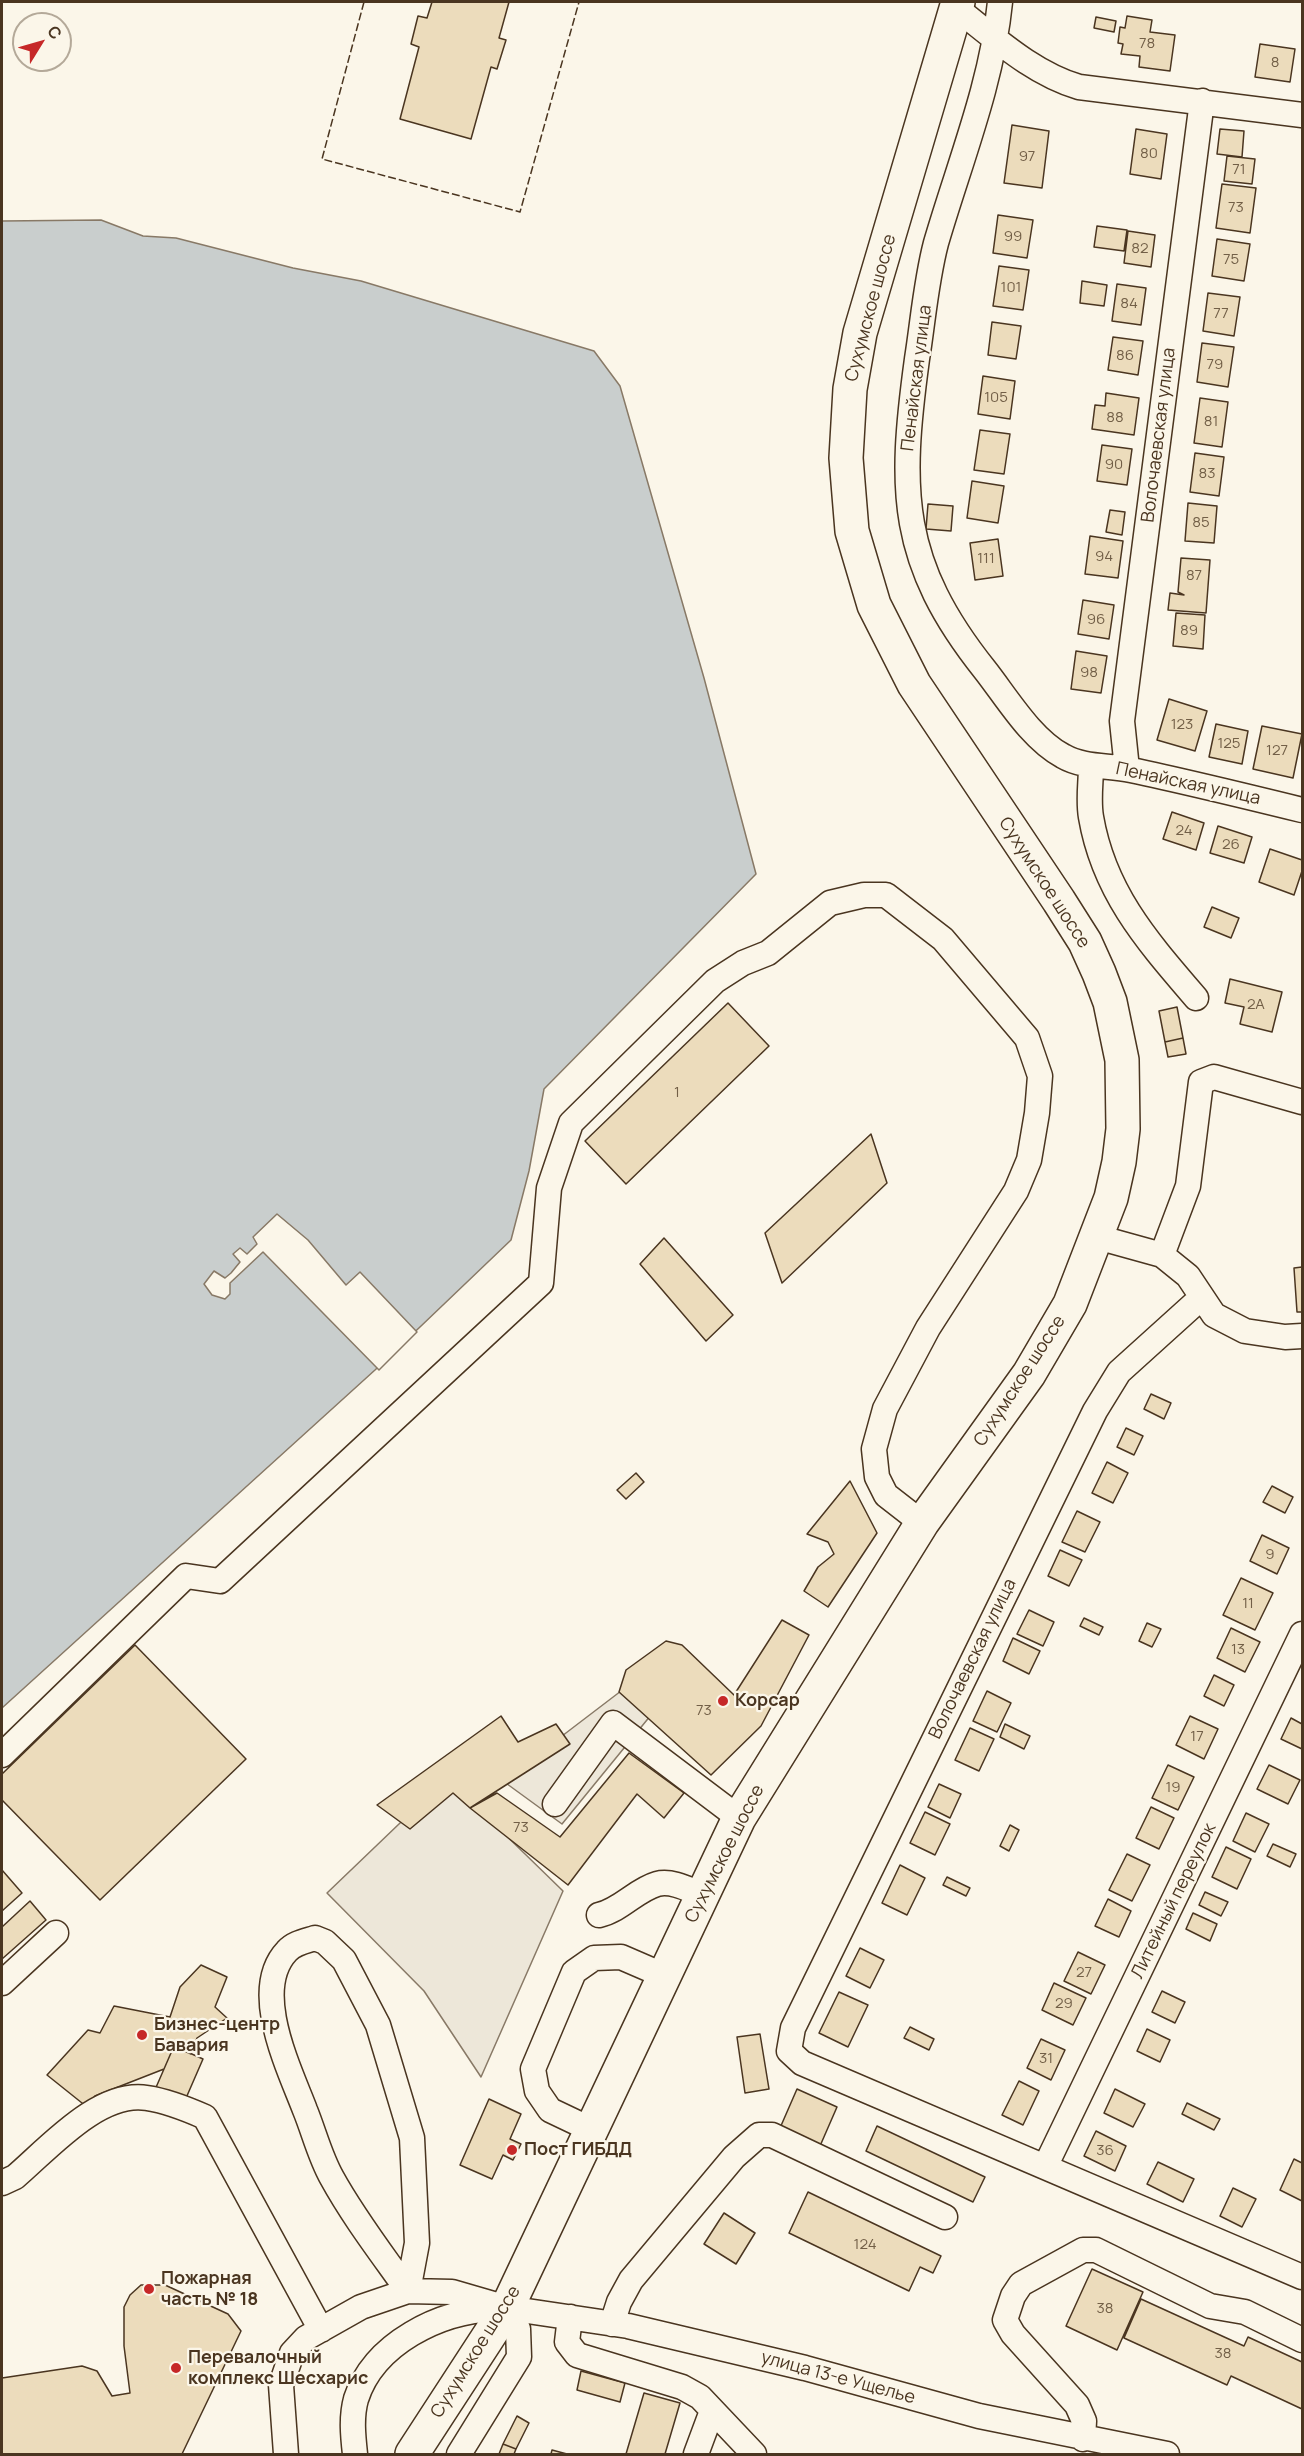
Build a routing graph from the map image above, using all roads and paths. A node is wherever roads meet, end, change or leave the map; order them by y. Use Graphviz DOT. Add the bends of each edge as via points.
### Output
graph roads {
  1 [pos="1000,2"];
  2 [pos="957,5"];
  3 [pos="996,40"];
  4 [pos="1202,101"];
  5 [pos="1302,115"];
  6 [pos="1091,766"];
  7 [pos="1127,769"];
  8 [pos="1302,810"];
  9 [pos="1197,998"];
  10 [pos="1302,1102"];
  11 [pos="1097,1237"];
  12 [pos="1162,1255"];
  13 [pos="1202,1297"];
  14 [pos="1302,1336"];
  15 [pos="922,1523"];
  16 [pos="1302,1634"];
  17 [pos="2,1755"];
  18 [pos="555,1804"];
  19 [pos="739,1818"];
  20 [pos="703,1895"];
  21 [pos="599,1915"];
  22 [pos="56,1933"];
  23 [pos="665,1976"];
  24 [pos="2,1983"];
  25 [pos="592,2130"];
  26 [pos="1045,2167"];
  27 [pos="2,2182"];
  28 [pos="945,2217"];
  29 [pos="1302,2277"];
  30 [pos="408,2291"];
  31 [pos="507,2308"];
  32 [pos="570,2317"];
  33 [pos="612,2324"];
  34 [pos="321,2330"];
  35 [pos="1302,2340"];
  36 [pos="712,2410"];
  37 [pos="1083,2439"];
  38 [pos="286,2454"];
  39 [pos="355,2454"];
  40 [pos="412,2454"];
  41 [pos="459,2454"];
  42 [pos="696,2454"];
  43 [pos="754,2454"];
  44 [pos="1167,2454"];
  1 -- 3 [label="street, Пенайская улица"];
  2 -- 3 [label="street"];
  2 -- 11 [label="highway, Сухумское шоссе" via="860,333 850,389 846,458 852,531 874,605 914,684 1085,942 1110,1002 1122,1060 1123,1129 1111,1198"];
  3 -- 4 [label="street" via="1057,81"];
  3 -- 6 [label="street, Пенайская улица" via="928,284 908,428 907,483 912,532 946,616 976,658 1034,731 1063,756"];
  4 -- 5 [label="street"];
  4 -- 7 [label="street, Волочаевская улица" via="1122,721"];
  6 -- 7 [label="street, Пенайская улица"];
  6 -- 9 [label="street" via="1090,814 1117,894 1146,940"];
  7 -- 8 [label="street, Пенайская улица"];
  10 -- 12 [label="street" via="1214,1077 1202,1082 1188,1186"];
  11 -- 12 [label="street"];
  11 -- 15 [label="highway, Сухумское шоссе" via="1070,1304 1034,1365"];
  12 -- 13 [label="street" via="1188,1276"];
  13 -- 14 [label="street" via="1214,1315 1245,1331"];
  13 -- 26 [label="street, Волочаевская улица" via="1119,1372 1095,1411 793,2028 789,2051 802,2063"];
  15 -- 17 [label="street" via="886,1495 877,1477 873,1449 885,1409 928,1328 1025,1171 1040,1076 1027,1038 943,939 886,895 864,895 830,903 768,953 715,981 571,1123 549,1188 542,1283 220,1581 186,1576"];
  15 -- 19 [label="highway, Сухумское шоссе"];
  16 -- 26 [label="street, Литейный переулок"];
  18 -- 19 [label="street" via="613,1723"];
  19 -- 20 [label="highway, Сухумское шоссе"];
  20 -- 21 [label="street" via="675,1885 658,1884"];
  20 -- 23 [label="highway, Сухумское шоссе"];
  22 -- 24 [label="street"];
  23 -- 25 [label="highway, Сухумское шоссе"];
  23 -- 25 [label="street" via="621,1957 594,1958 574,1972 533,2069 537,2091 550,2110"];
  25 -- 31 [label="highway, Сухумское шоссе"];
  26 -- 29 [label="street"];
  27 -- 34 [label="street" via="15,2177 89,2113 114,2102 146,2097 205,2117"];
  28 -- 33 [label="street" via="772,2135 759,2135 734,2157 631,2280"];
  30 -- 30 [label="street" via="330,2175 290,2072 271,2009 272,1983 287,1951 297,1943 315,1938 326,1942 344,1960 378,2025 412,2138 417,2243"];
  30 -- 31 [label="street" via="452,2292"];
  30 -- 34 [label="street" via="361,2307"];
  31 -- 32 [label="street, улица 13-е Ущелье"];
  31 -- 39 [label="street" via="478,2309 437,2321 406,2337 376,2361 356,2401"];
  31 -- 40 [label="highway, Сухумское шоссе"];
  31 -- 41 [label="street" via="518,2329 519,2357"];
  32 -- 33 [label="street, улица 13-е Ущелье"];
  32 -- 36 [label="street" via="567,2342 577,2355 682,2387 700,2397"];
  33 -- 37 [label="street, улица 13-е Ущелье"];
  34 -- 38 [label="street" via="306,2338 292,2354 281,2385"];
  35 -- 37 [label="street" via="1245,2312 1210,2306 1096,2250 1083,2250 1021,2284 1005,2320 1077,2405 1084,2421"];
  36 -- 42 [label="street"];
  36 -- 43 [label="street"];
  37 -- 44 [label="street, улица 13-е Ущелье"];
}
